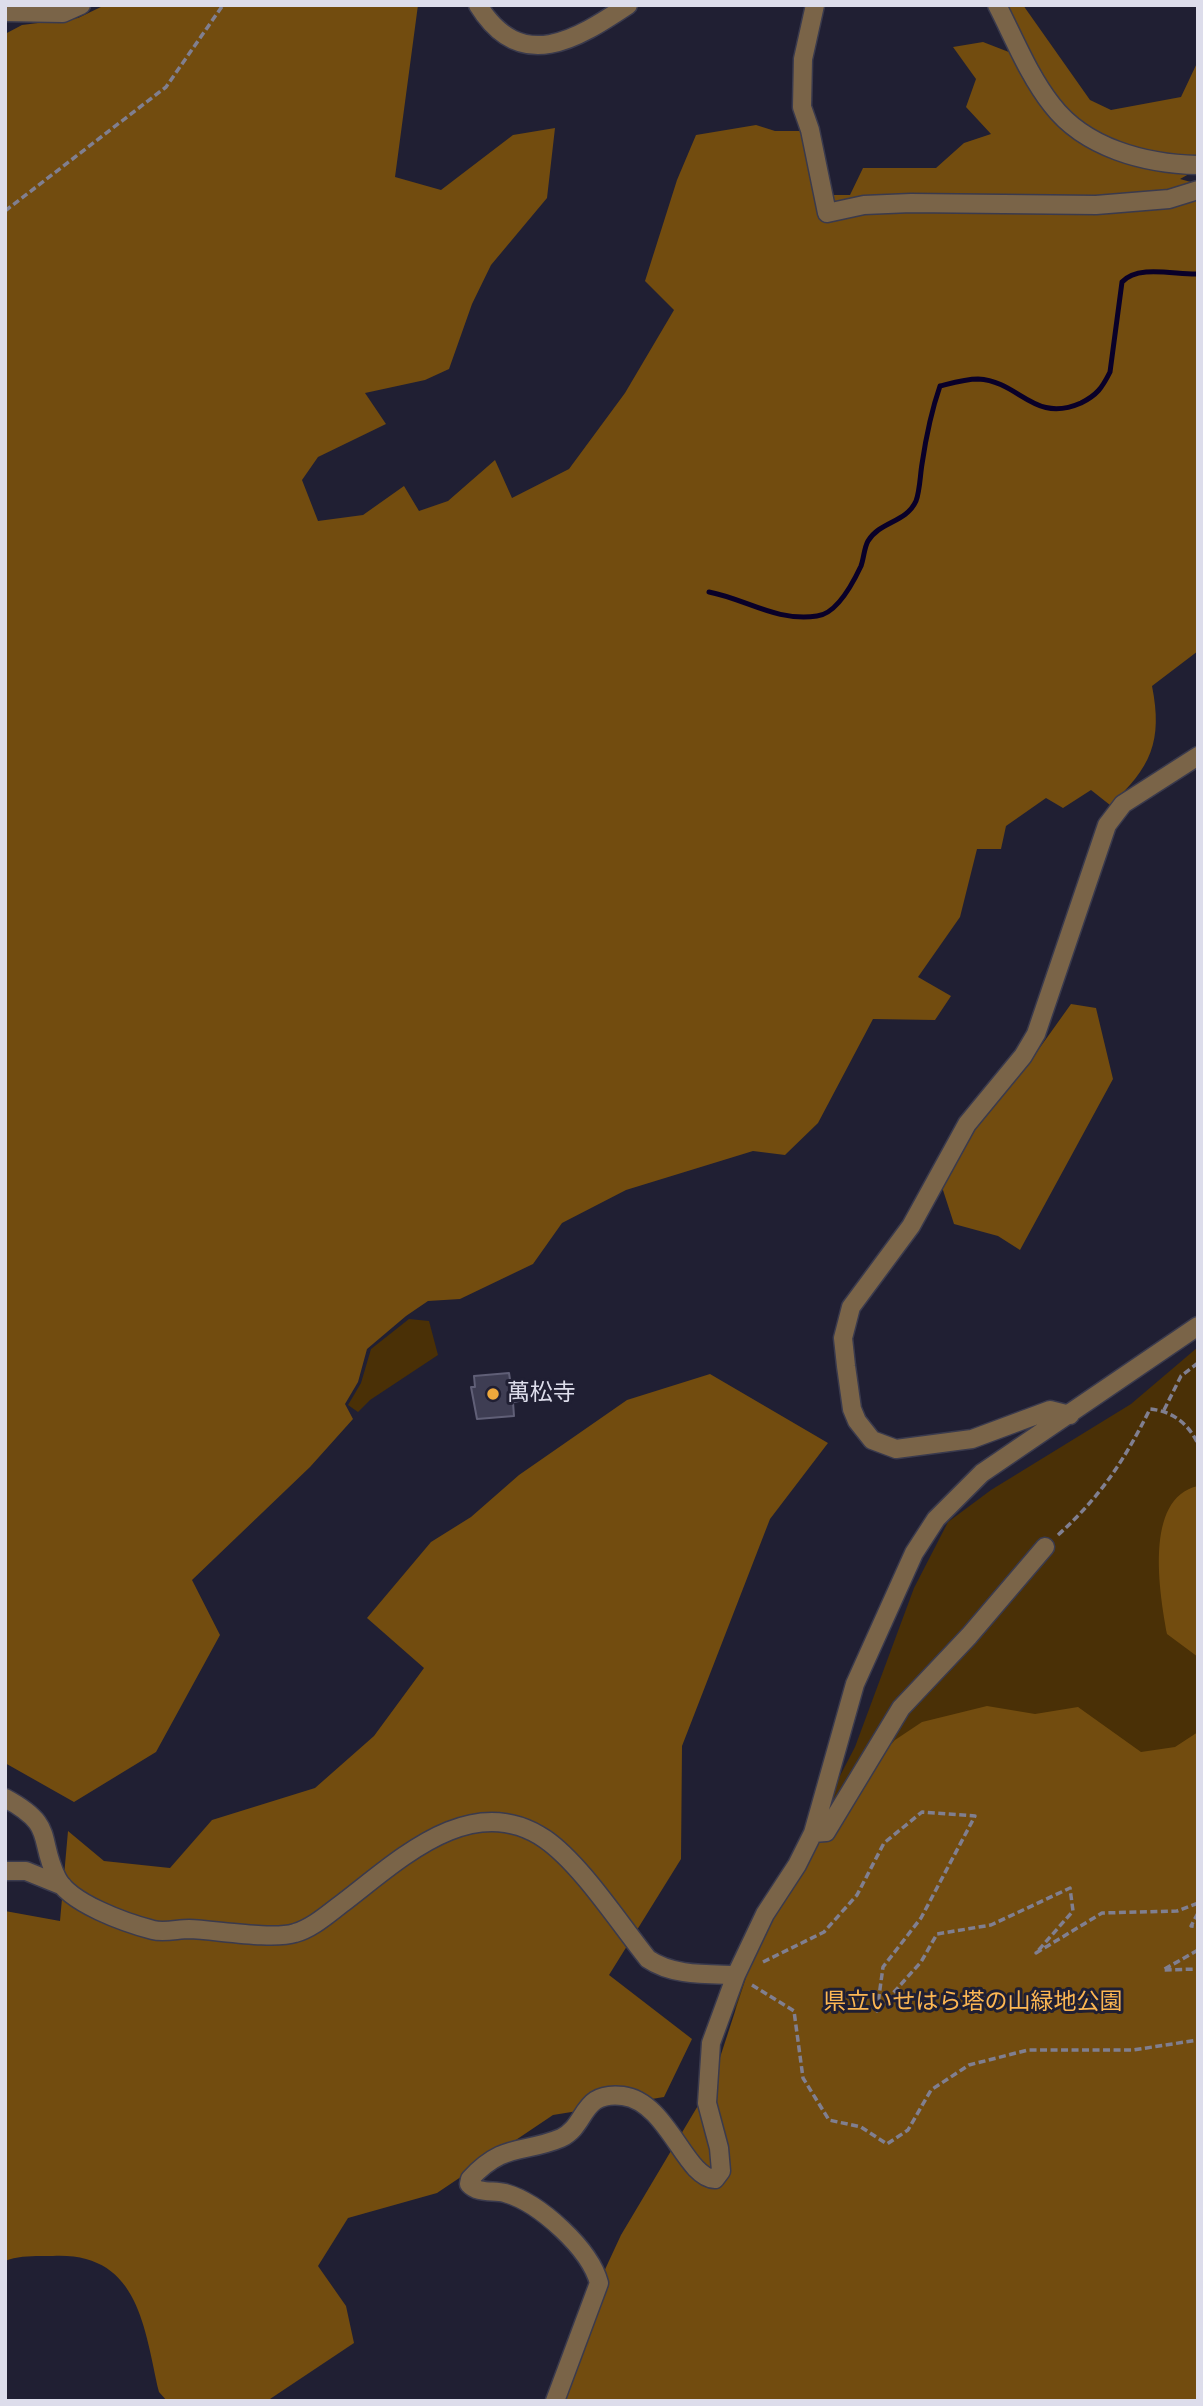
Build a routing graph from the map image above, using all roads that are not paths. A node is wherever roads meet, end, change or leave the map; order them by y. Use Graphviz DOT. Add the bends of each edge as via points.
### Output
graph roads {
  1 [pos="81,5"];
  2 [pos="478,5"];
  3 [pos="628,5"];
  4 [pos="816,5"];
  5 [pos="997,5"];
  6 [pos="5,12"];
  7 [pos="1198,165"];
  8 [pos="1198,190"];
  9 [pos="1198,756"];
  10 [pos="1198,1326"];
  11 [pos="1070,1415"];
  12 [pos="1045,1547"];
  13 [pos="5,1798"];
  14 [pos="813,1833"];
  15 [pos="5,1871"];
  16 [pos="63,1886"];
  17 [pos="736,1975"];
  18 [pos="555,2401"];
  1 -- 6 [label="street" via="63,13"];
  2 -- 3 [label="street" via="507,36 539,44 569,41"];
  4 -- 8 [label="street" via="803,59 802,107 827,213 911,202 1096,205 1169,199"];
  5 -- 7 [label="street" via="1051,104 1079,131 1137,157"];
  9 -- 11 [label="street" via="1123,804 1107,825 1036,1034 967,1124 911,1226 860,1290 845,1321 852,1409 864,1432 883,1445 909,1449 960,1441 991,1434 1049,1410"];
  10 -- 11 [label="street"];
  11 -- 14 [label="street" via="1025,1442 959,1493 914,1553 855,1684"];
  12 -- 14 [label="street" via="901,1708 826,1832"];
  13 -- 16 [label="street" via="22,1807 43,1829"];
  14 -- 17 [label="street" via="765,1914"];
  15 -- 16 [label="street" via="26,1871"];
  16 -- 17 [label="street" via="83,1902 155,1930 294,1934 320,1920 419,1846 455,1826 488,1821 521,1827 566,1856 657,1965 688,1973"];
  17 -- 18 [label="street" via="711,2043 707,2103 721,2171 715,2179 696,2171 667,2125 646,2107 627,2096 611,2095 588,2105 569,2133 505,2152 470,2179 473,2188 504,2193 539,2212 594,2264 599,2283"];
}
